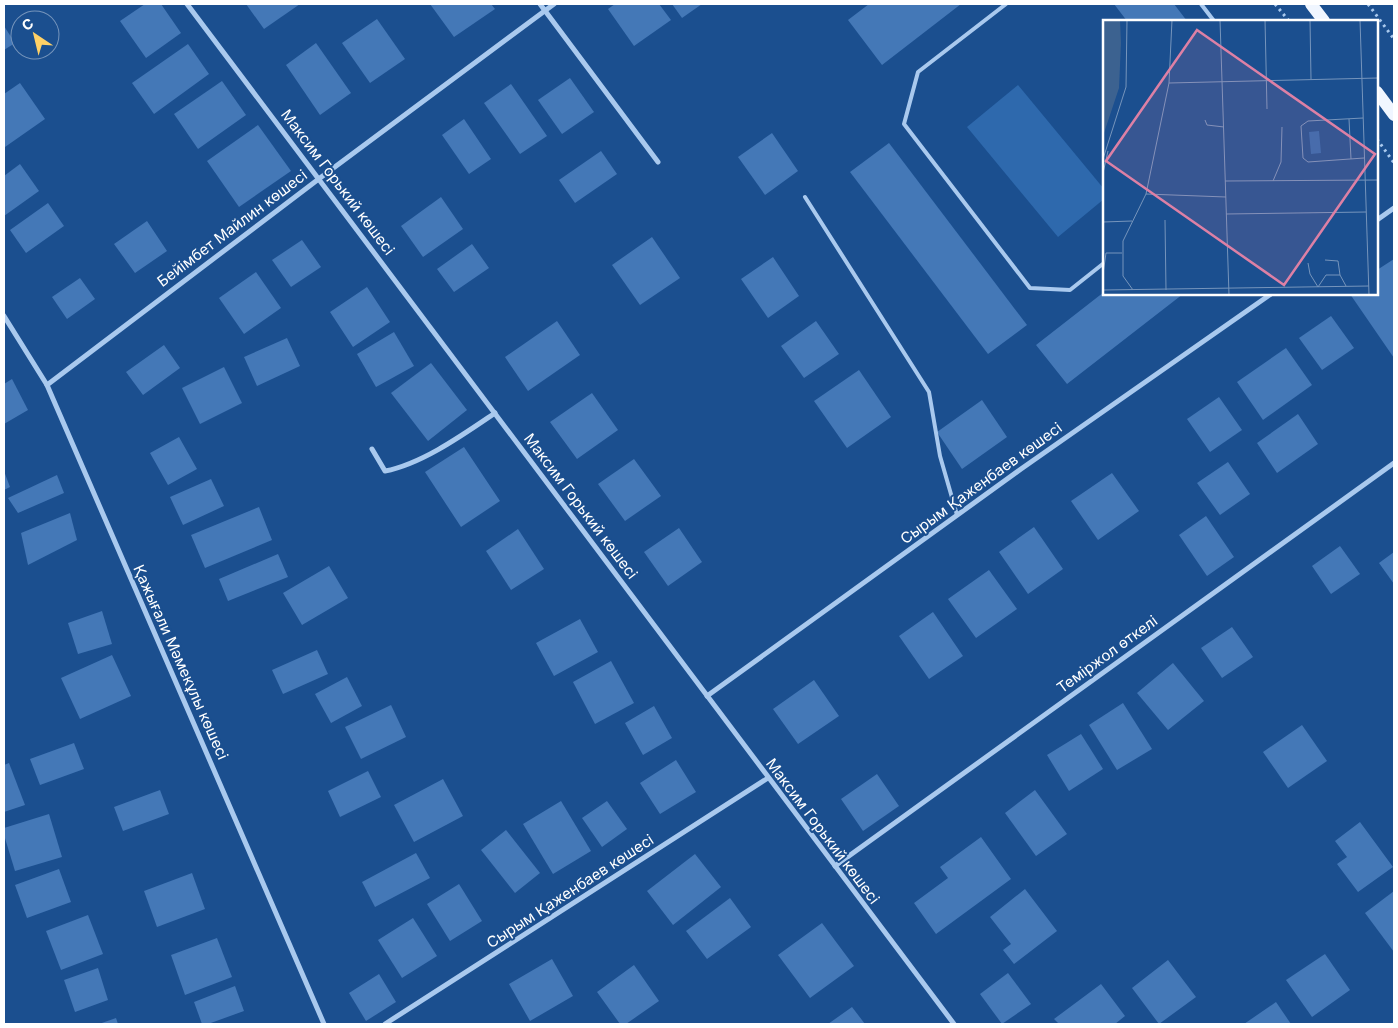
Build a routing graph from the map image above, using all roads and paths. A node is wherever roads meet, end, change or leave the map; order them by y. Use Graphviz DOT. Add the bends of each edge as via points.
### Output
graph roads {
  1 [pos="187,4"];
  2 [pos="540,4"];
  3 [pos="554,4"];
  4 [pos="1006,4"];
  5 [pos="1201,4"];
  6 [pos="1276,4"];
  7 [pos="1311,4"];
  8 [pos="1368,4"];
  9 [pos="545,11"];
  10 [pos="1213,20"];
  11 [pos="1288,20"];
  12 [pos="1323,20"];
  13 [pos="1394,39"];
  14 [pos="1378,93"];
  15 [pos="1394,115"];
  16 [pos="1378,140"];
  17 [pos="658,162"];
  18 [pos="1394,163"];
  19 [pos="320,178"];
  20 [pos="805,197"];
  21 [pos="1394,208"];
  22 [pos="1378,219"];
  23 [pos="1103,264"];
  24 [pos="1270,295"];
  25 [pos="4,316"];
  26 [pos="47,385"];
  27 [pos="495,413"];
  28 [pos="372,450"];
  29 [pos="1394,463"];
  30 [pos="957,516"];
  31 [pos="707,696"];
  32 [pos="768,778"];
  33 [pos="835,866"];
  34 [pos="324,1024"];
  35 [pos="385,1024"];
  36 [pos="954,1024"];
  1 -- 19 [label="street, Максим Горький көшесі"];
  2 -- 9 [label="street"];
  3 -- 9 [label="street, Бейімбет Майлин көшесі"];
  4 -- 23 [label="lane" via="918,72 904,124 1030,288 1070,290"];
  5 -- 10 [label="lane"];
  6 -- 11 [label="path"];
  7 -- 12 [label="main road"];
  8 -- 13 [label="path"];
  9 -- 17 [label="street"];
  9 -- 19 [label="street, Бейімбет Майлин көшесі"];
  14 -- 15 [label="main road"];
  16 -- 18 [label="path"];
  19 -- 26 [label="street, Бейімбет Майлин көшесі"];
  19 -- 27 [label="street, Максим Горький көшесі"];
  20 -- 30 [label="lane" via="929,392 940,456"];
  21 -- 22 [label="street"];
  24 -- 30 [label="street, Сырым Қаженбаев көшесі"];
  25 -- 26 [label="street, Қажығали Мәмекұлы көшесі"];
  26 -- 34 [label="street, Қажығали Мәмекұлы көшесі"];
  27 -- 28 [label="street" via="400,468 385,471"];
  27 -- 31 [label="street, Максим Горький көшесі"];
  29 -- 33 [label="street, Теміржол өткелі"];
  30 -- 31 [label="street, Сырым Қаженбаев көшесі"];
  31 -- 32 [label="street, Максим Горький көшесі"];
  32 -- 33 [label="street, Максим Горький көшесі"];
  32 -- 35 [label="street, Сырым Қаженбаев көшесі"];
  33 -- 36 [label="street, Максим Горький көшесі"];
}
